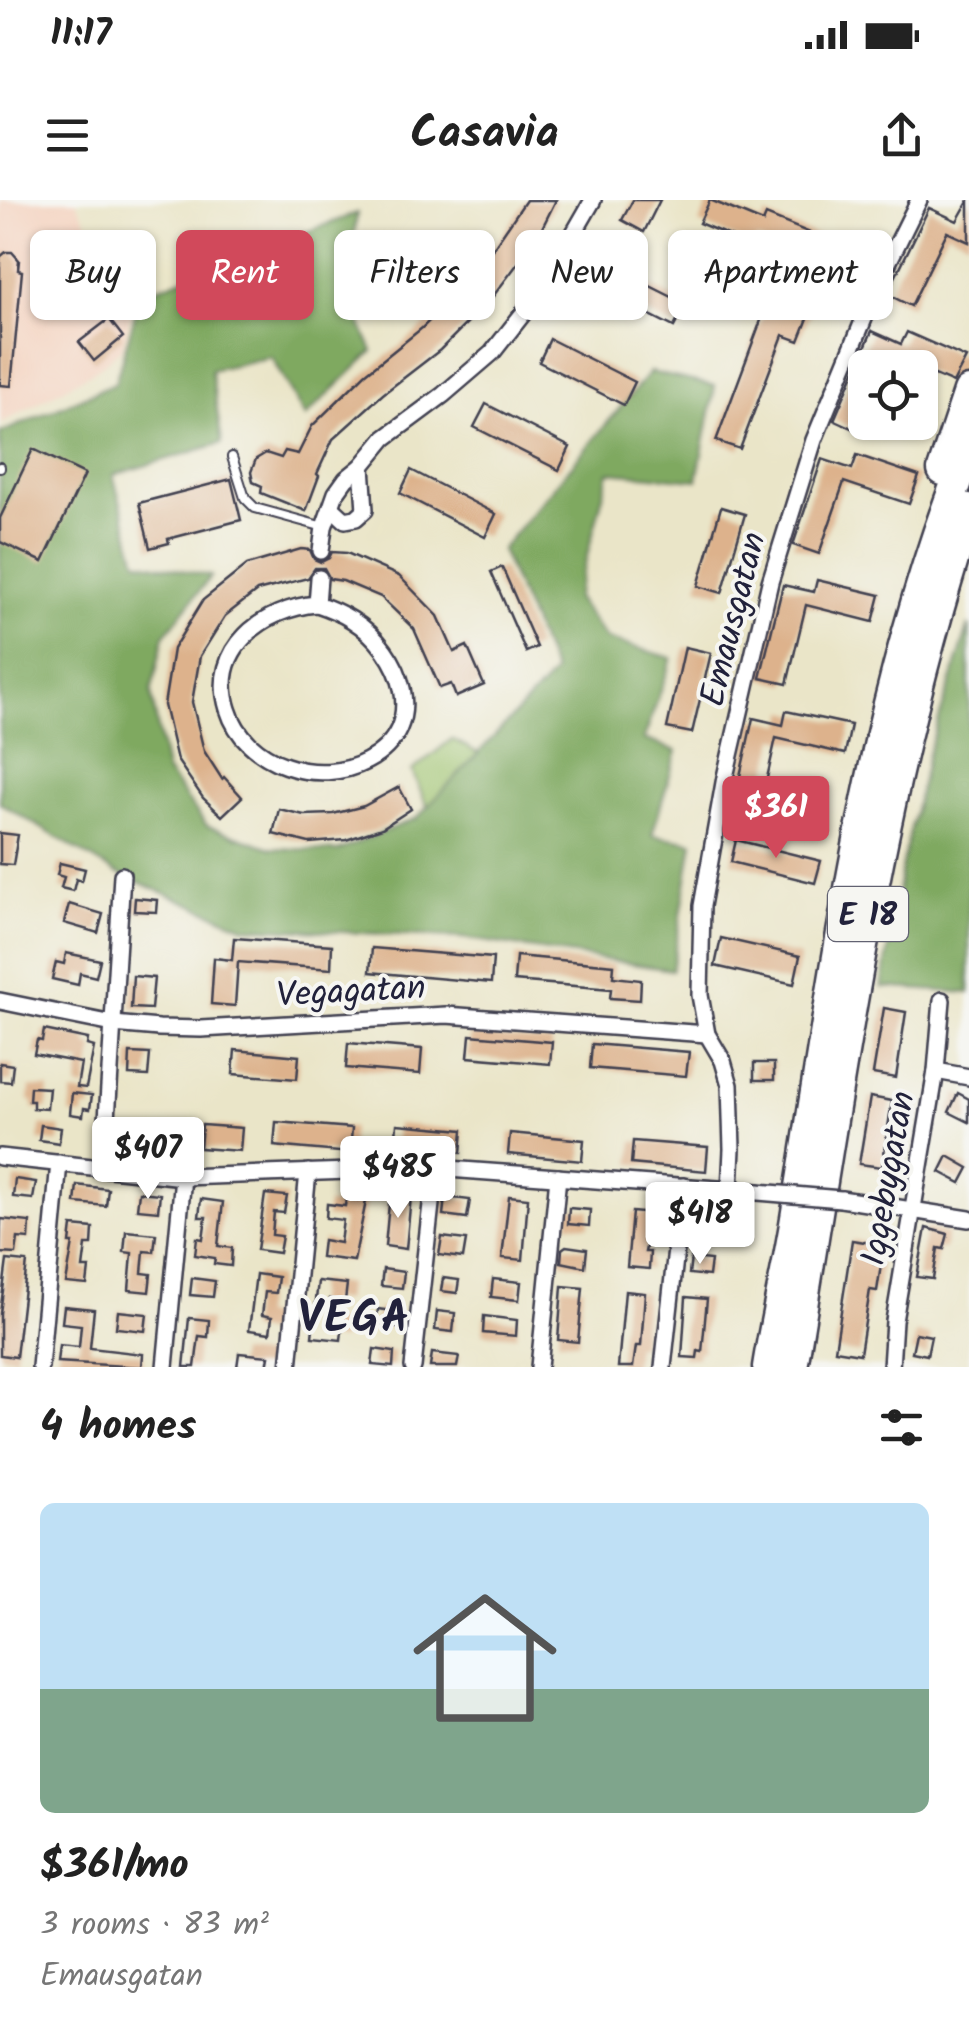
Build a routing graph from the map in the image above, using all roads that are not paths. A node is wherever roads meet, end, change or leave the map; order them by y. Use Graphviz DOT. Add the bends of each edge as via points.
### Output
graph roads {
  1 [pos="593,200"];
  2 [pos="919,200"];
  3 [pos="969,392"];
  4 [pos="969,450"];
  5 [pos="232,458"];
  6 [pos="362,466"];
  7 [pos="332,508"];
  8 [pos="969,509"];
  9 [pos="324,527"];
  10 [pos="322,551"];
  11 [pos="969,557"];
  12 [pos="319,578"];
  13 [pos="921,586"];
  14 [pos="317,604"];
  15 [pos="926,650"];
  16 [pos="122,874"];
  17 [pos="0,1000"];
  18 [pos="942,1000"];
  19 [pos="113,1024"];
  20 [pos="708,1034"];
  21 [pos="936,1071"];
  22 [pos="969,1077"];
  23 [pos="0,1157"];
  24 [pos="59,1163"];
  25 [pos="104,1168"];
  26 [pos="435,1168"];
  27 [pos="308,1172"];
  28 [pos="183,1177"];
  29 [pos="558,1177"];
  30 [pos="683,1186"];
  31 [pos="730,1190"];
  32 [pos="911,1208"];
  33 [pos="969,1219"];
  34 [pos="40,1367"];
  35 [pos="165,1367"];
  36 [pos="289,1367"];
  37 [pos="413,1367"];
  38 [pos="538,1367"];
  39 [pos="663,1367"];
  40 [pos="768,1367"];
  41 [pos="792,1367"];
  42 [pos="891,1367"];
  1 -- 6 [label="street" via="540,292 492,353 385,438"];
  2 -- 20 [label="street, Emausgatan" via="834,385 770,582 702,906 700,995"];
  3 -- 13 [label="highway" via="914,571"];
  4 -- 13 [label="highway, E 18"];
  5 -- 9 [label="lane" via="255,508"];
  6 -- 7 [label="street" via="336,493"];
  6 -- 7 [label="street" via="365,510 345,520"];
  7 -- 9 [label="street"];
  8 -- 15 [label="highway, E 18"];
  9 -- 10 [label="street"];
  11 -- 15 [label="highway" via="941,639"];
  12 -- 14 [label="street"];
  13 -- 40 [label="highway, E 18" via="863,822"];
  14 -- 14 [label="street" via="285,610 247,630 230,659 225,692 238,731 258,752 303,771 340,772 391,743 405,704 378,643 354,621"];
  15 -- 41 [label="highway, E 18" via="868,917"];
  16 -- 19 [label="street"];
  17 -- 19 [label="street, Vegagatan"];
  18 -- 21 [label="street, Iggebygatan"];
  19 -- 20 [label="street, Vegagatan" via="201,1029 446,1015"];
  19 -- 25 [label="street"];
  20 -- 31 [label="street, Emausgatan" via="730,1086"];
  21 -- 22 [label="street"];
  21 -- 32 [label="street, Iggebygatan"];
  23 -- 24 [label="street"];
  24 -- 25 [label="street"];
  24 -- 34 [label="street"];
  25 -- 28 [label="street"];
  26 -- 27 [label="street"];
  26 -- 29 [label="street"];
  26 -- 37 [label="street"];
  27 -- 28 [label="street"];
  27 -- 36 [label="street"];
  28 -- 35 [label="street"];
  29 -- 30 [label="street"];
  29 -- 38 [label="street"];
  30 -- 31 [label="street"];
  30 -- 39 [label="street"];
  31 -- 32 [label="street, bridge"];
  32 -- 33 [label="street"];
  32 -- 42 [label="street, Iggebygatan"];
}
